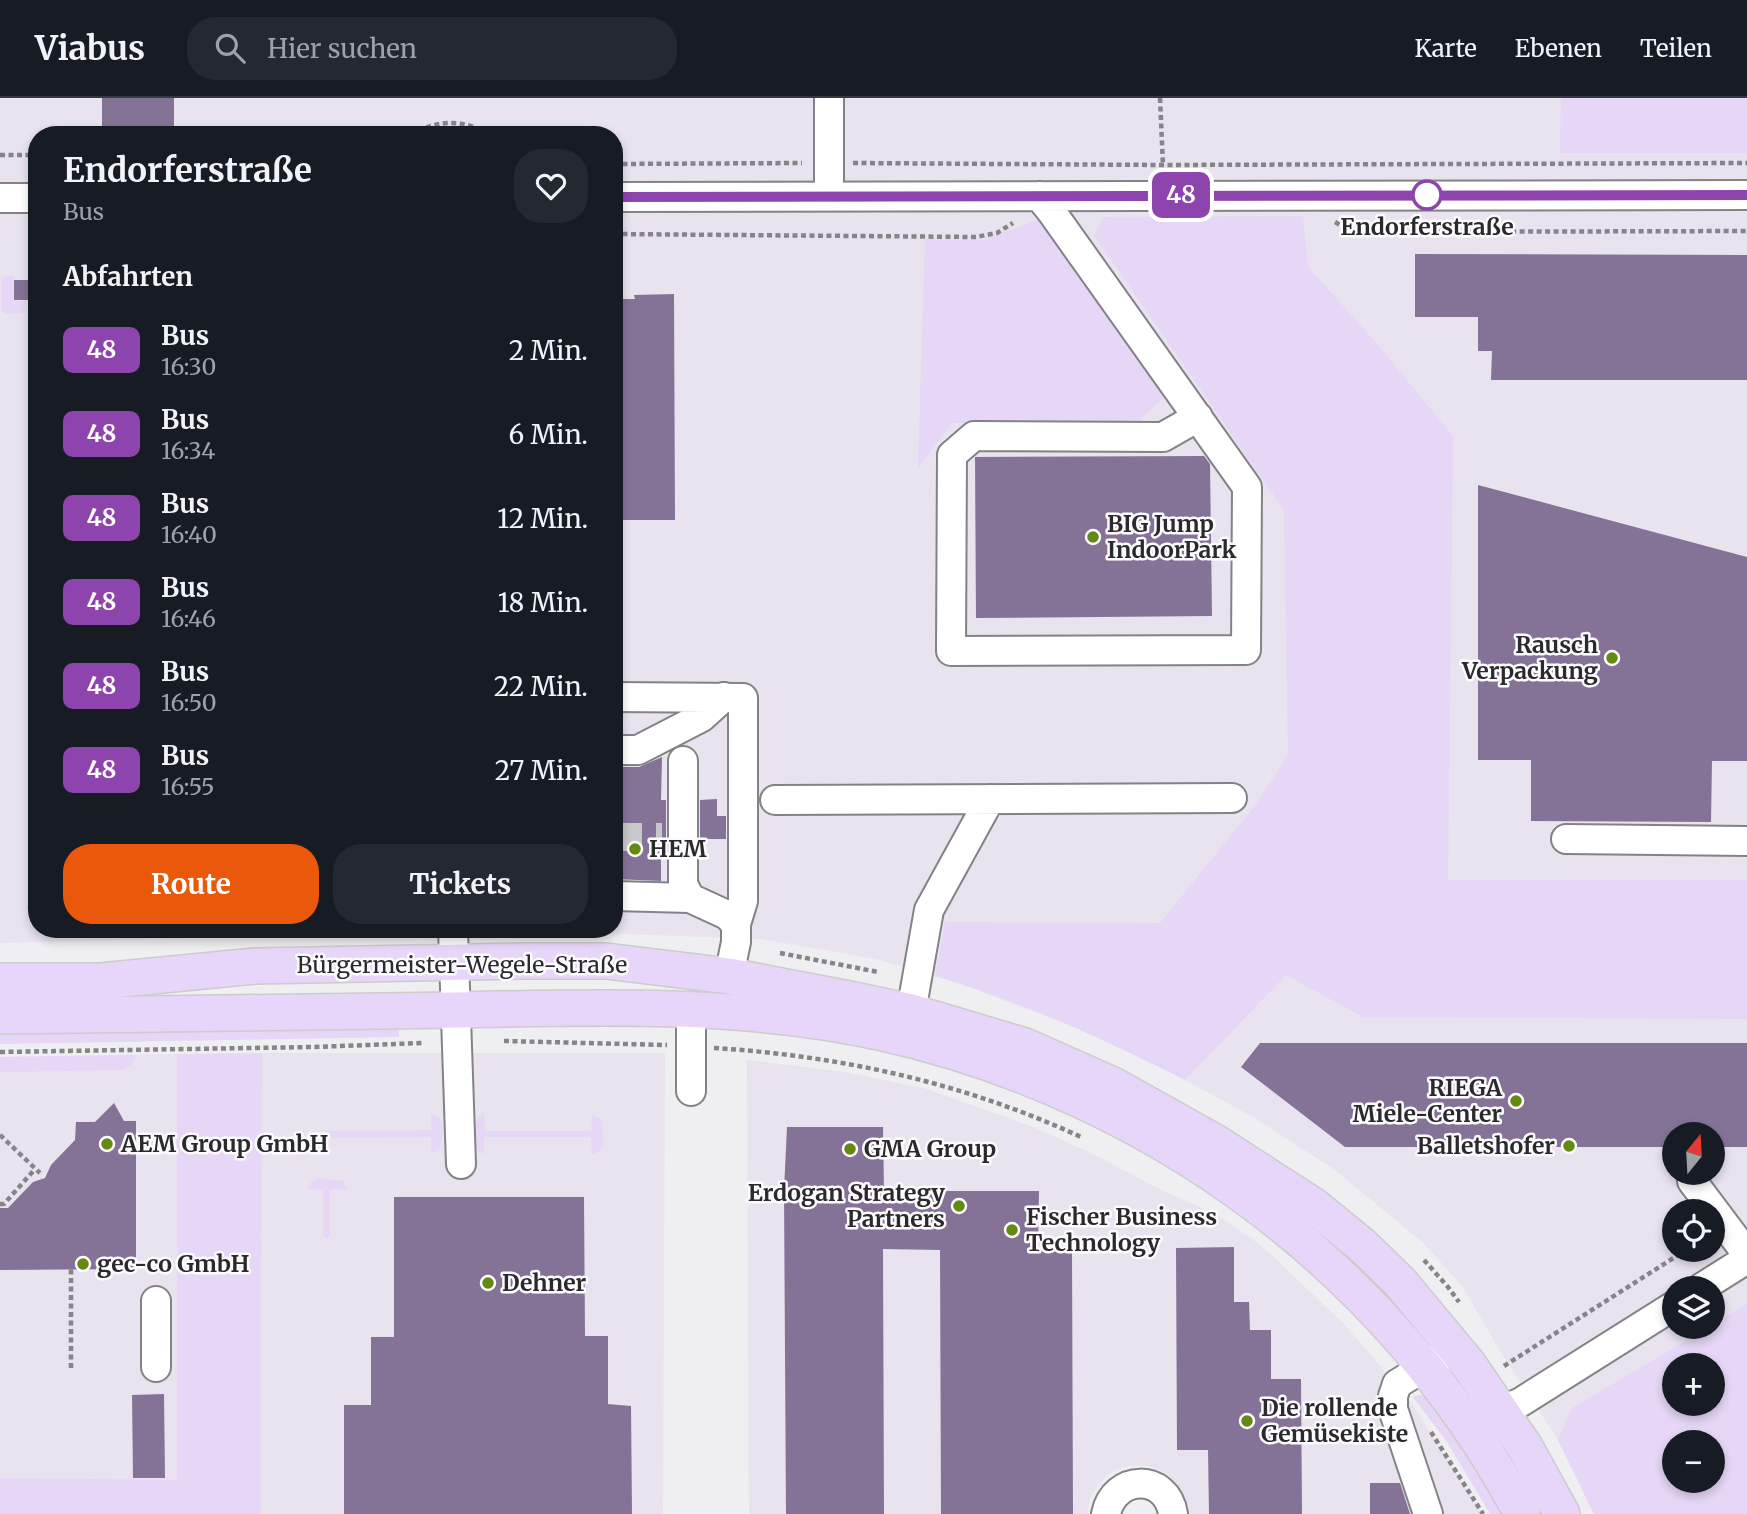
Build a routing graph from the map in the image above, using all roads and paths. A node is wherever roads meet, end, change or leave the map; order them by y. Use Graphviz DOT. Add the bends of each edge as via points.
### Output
graph roads {
  1 [pos="830,98"];
  2 [pos="1160,98"];
  3 [pos="430,126"];
  4 [pos="471,126"];
  5 [pos="0,155"];
  6 [pos="28,155"];
  7 [pos="830,163"];
  8 [pos="1747,163"];
  9 [pos="623,164"];
  10 [pos="1163,165"];
  11 [pos="1163,195"];
  12 [pos="1747,195"];
  13 [pos="829,196"];
  14 [pos="623,197"];
  15 [pos="0,198"];
  16 [pos="28,198"];
  17 [pos="1045,203"];
  18 [pos="1326,216"];
  19 [pos="1747,231"];
  20 [pos="623,234"];
  21 [pos="1198,417"];
  22 [pos="623,697"];
  23 [pos="724,697"];
  24 [pos="623,750"];
  25 [pos="683,761"];
  26 [pos="1232,798"];
  27 [pos="990,799"];
  28 [pos="775,800"];
  29 [pos="1566,839"];
  30 [pos="1747,841"];
  31 [pos="623,896"];
  32 [pos="690,898"];
  33 [pos="736,925"];
  34 [pos="454,946"];
  35 [pos="729,976"];
  36 [pos="0,981"];
  37 [pos="691,1009"];
  38 [pos="911,1012"];
  39 [pos="0,1016"];
  40 [pos="455,1025"];
  41 [pos="500,1041"];
  42 [pos="691,1046"];
  43 [pos="0,1052"];
  44 [pos="691,1091"];
  45 [pos="0,1135"];
  46 [pos="1088,1141"];
  47 [pos="461,1164"];
  48 [pos="35,1168"];
  49 [pos="40,1173"];
  50 [pos="1695,1185"];
  51 [pos="0,1204"];
  52 [pos="1747,1256"];
  53 [pos="1667,1262"];
  54 [pos="71,1269"];
  55 [pos="1718,1276"];
  56 [pos="156,1301"];
  57 [pos="1662,1313"];
  58 [pos="1455,1348"];
  59 [pos="156,1367"];
  60 [pos="71,1368"];
  61 [pos="1424,1369"];
  62 [pos="1499,1369"];
  63 [pos="1501,1411"];
  64 [pos="1440,1415"];
  65 [pos="1106,1514"];
  66 [pos="1173,1514"];
  67 [pos="1428,1514"];
  68 [pos="1483,1514"];
  69 [pos="1522,1514"];
  70 [pos="1562,1514"];
  1 -- 7 [label="street"];
  2 -- 10 [label="path"];
  3 -- 4 [label="path" via="462,122"];
  5 -- 6 [label="path"];
  7 -- 9 [label="path"];
  7 -- 10 [label="path"];
  7 -- 13 [label="street"];
  8 -- 10 [label="path"];
  10 -- 11 [label="path"];
  11 -- 12 [label="street"];
  11 -- 17 [label="street"];
  13 -- 14 [label="street"];
  13 -- 17 [label="street"];
  15 -- 16 [label="street"];
  17 -- 20 [label="path" via="997,233 976,237"];
  17 -- 21 [label="street"];
  18 -- 19 [label="path" via="1356,232"];
  21 -- 21 [label="street" via="1163,437 974,436 952,454 951,651 1246,650 1247,486"];
  22 -- 23 [label="street"];
  23 -- 24 [label="street" via="702,717 638,750"];
  23 -- 33 [label="street" via="743,698 743,901"];
  25 -- 32 [label="street" via="673,837"];
  26 -- 27 [label="street"];
  27 -- 28 [label="street"];
  27 -- 38 [label="street" via="929,911"];
  29 -- 30 [label="street"];
  31 -- 32 [label="street"];
  32 -- 33 [label="street" via="727,915"];
  33 -- 35 [label="street"];
  34 -- 35 [label="main road, Bürgermeister-Wegele-Straße" via="526,961 606,961"];
  34 -- 36 [label="main road, Bürgermeister-Wegele-Straße" via="101,981"];
  34 -- 40 [label="street"];
  35 -- 38 [label="main road, Bürgermeister-Wegele-Straße"];
  37 -- 40 [label="main road, Bürgermeister-Wegele-Straße"];
  37 -- 42 [label="street"];
  37 -- 61 [label="main road, Bürgermeister-Wegele-Straße" via="760,1014 880,1033 992,1063 1083,1100 1205,1167 1245,1195 1355,1291"];
  38 -- 58 [label="main road, Bürgermeister-Wegele-Straße" via="1025,1046 1113,1085 1215,1142 1314,1206 1363,1246"];
  39 -- 40 [label="main road, Bürgermeister-Wegele-Straße"];
  40 -- 43 [label="path" via="375,1046"];
  40 -- 47 [label="street"];
  41 -- 42 [label="path"];
  42 -- 44 [label="street"];
  42 -- 46 [label="path" via="798,1055 900,1073 1001,1104"];
  45 -- 48 [label="path"];
  48 -- 49 [label="path"];
  48 -- 51 [label="path"];
  50 -- 52 [label="street"];
  52 -- 55 [label="street"];
  53 -- 62 [label="path"];
  54 -- 60 [label="path"];
  56 -- 59 [label="street"];
  57 -- 63 [label="street"];
  58 -- 61 [label="street"];
  58 -- 63 [label="main road, Bürgermeister-Wegele-Straße"];
  61 -- 64 [label="main road, Bürgermeister-Wegele-Straße"];
  61 -- 67 [label="street" via="1397,1384 1393,1409"];
  63 -- 64 [label="street"];
  63 -- 70 [label="main road, Bürgermeister-Wegele-Straße"];
  64 -- 68 [label="path"];
  64 -- 69 [label="main road, Bürgermeister-Wegele-Straße" via="1498,1471"];
  65 -- 66 [label="street" via="1119,1490 1140,1483 1161,1491"];
}
